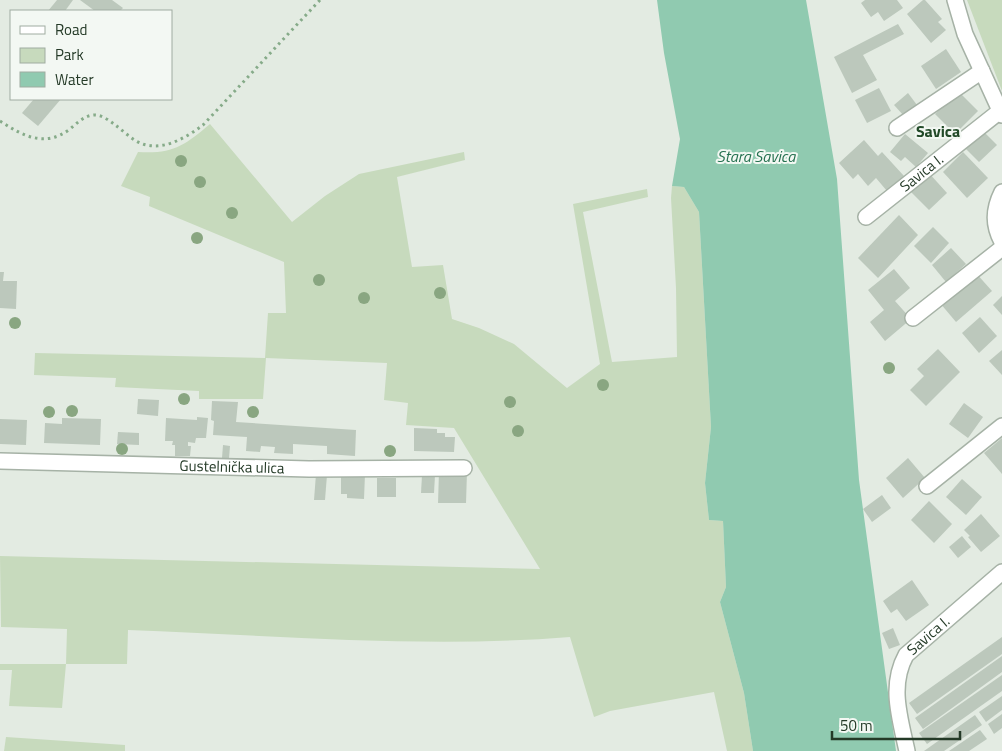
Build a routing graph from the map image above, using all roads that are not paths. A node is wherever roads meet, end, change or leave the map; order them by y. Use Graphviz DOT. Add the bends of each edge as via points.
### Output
graph roads {
  1 [pos="955,0"];
  2 [pos="982,71"];
  3 [pos="1001,113"];
  4 [pos="897,128"];
  5 [pos="1002,192"];
  6 [pos="866,217"];
  7 [pos="1002,242"];
  8 [pos="1002,248"];
  9 [pos="913,318"];
  10 [pos="1002,426"];
  11 [pos="0,461"];
  12 [pos="464,468"];
  13 [pos="927,486"];
  14 [pos="1002,572"];
  15 [pos="907,751"];
  1 -- 2 [label="street, Savica I." via="965,34"];
  2 -- 3 [label="street, Savica I."];
  2 -- 4 [label="street"];
  3 -- 6 [label="street, Savica I."];
  5 -- 7 [label="street" via="994,216"];
  8 -- 9 [label="street"];
  10 -- 13 [label="street"];
  11 -- 12 [label="street, Gustelnička ulica" via="309,469"];
  14 -- 15 [label="street, Savica I." via="906,655 900,666 896,696"];
}
